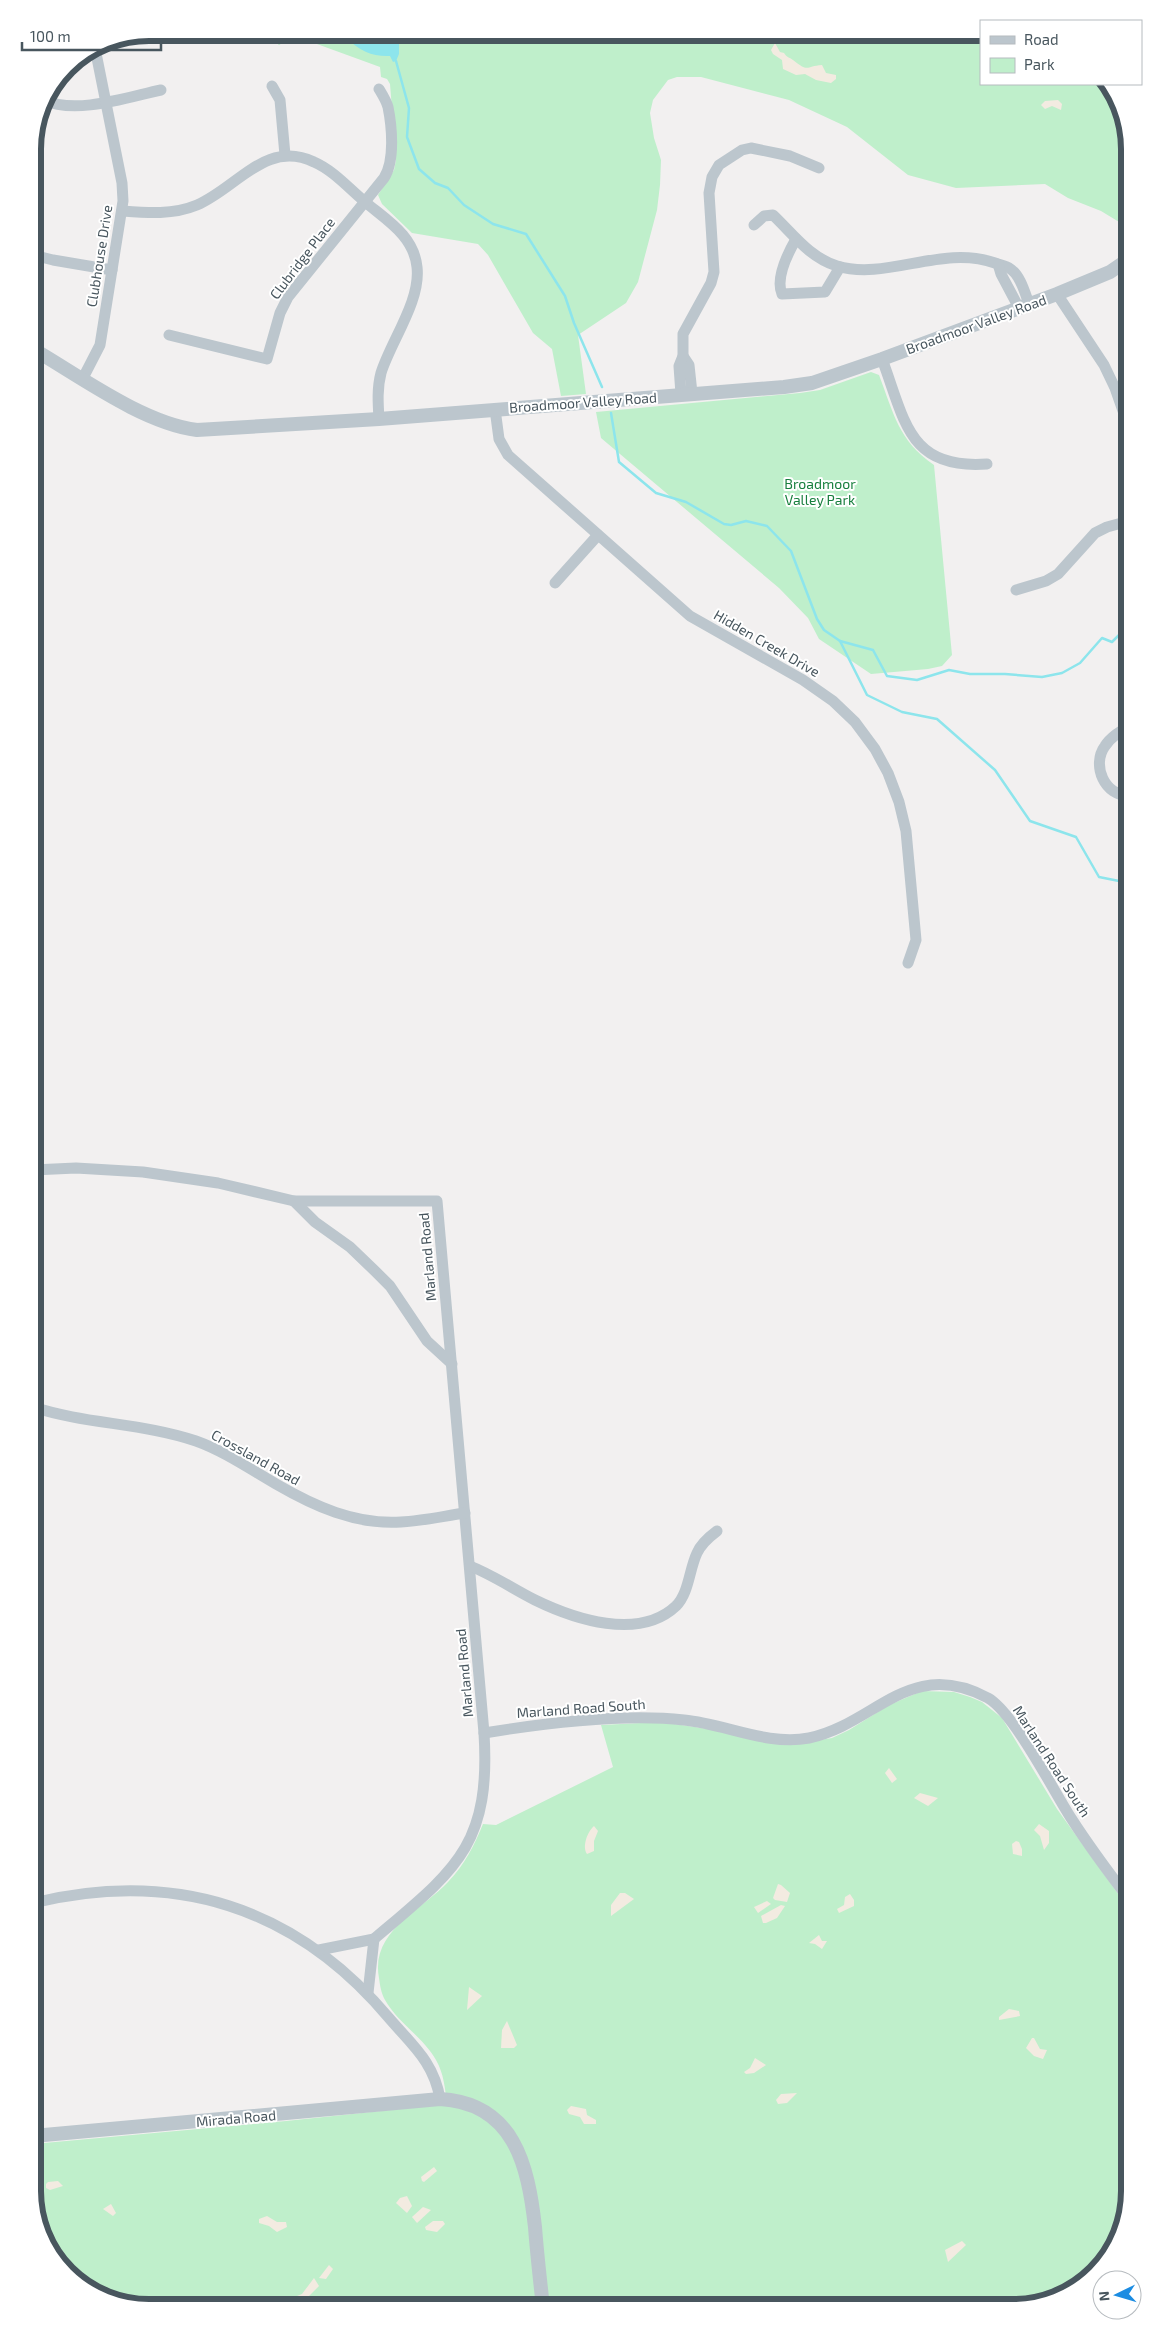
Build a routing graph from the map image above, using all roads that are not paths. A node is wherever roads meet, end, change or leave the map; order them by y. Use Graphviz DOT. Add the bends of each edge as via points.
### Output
graph roads {
  1 [pos="96,55"];
  2 [pos="272,86"];
  3 [pos="378,88"];
  4 [pos="161,90"];
  5 [pos="107,101"];
  6 [pos="51,103"];
  7 [pos="285,155"];
  8 [pos="819,168"];
  9 [pos="364,201"];
  10 [pos="123,211"];
  11 [pos="754,225"];
  12 [pos="796,239"];
  13 [pos="41,257"];
  14 [pos="1121,265"];
  15 [pos="840,267"];
  16 [pos="112,270"];
  17 [pos="1057,294"];
  18 [pos="1024,306"];
  19 [pos="169,335"];
  20 [pos="41,354"];
  21 [pos="882,359"];
  22 [pos="83,378"];
  23 [pos="686,393"];
  24 [pos="1121,404"];
  25 [pos="495,408"];
  26 [pos="379,418"];
  27 [pos="987,464"];
  28 [pos="1121,523"];
  29 [pos="598,536"];
  30 [pos="555,582"];
  31 [pos="1016,590"];
  32 [pos="1121,731"];
  33 [pos="1121,795"];
  34 [pos="908,964"];
  35 [pos="41,1170"];
  36 [pos="294,1201"];
  37 [pos="452,1364"];
  38 [pos="41,1408"];
  39 [pos="464,1513"];
  40 [pos="717,1530"];
  41 [pos="470,1566"];
  42 [pos="484,1733"];
  43 [pos="1121,1888"];
  44 [pos="41,1901"];
  45 [pos="374,1939"];
  46 [pos="319,1950"];
  47 [pos="368,1993"];
  48 [pos="440,2099"];
  49 [pos="41,2135"];
  50 [pos="542,2299"];
  1 -- 5 [label="street, Clubhouse Drive"];
  2 -- 7 [label="street" via="280,100"];
  3 -- 9 [label="street, Clubridge Place" via="388,105 392,160 387,173"];
  4 -- 5 [label="street"];
  5 -- 6 [label="street" via="74,106"];
  5 -- 10 [label="street, Clubhouse Drive" via="122,183"];
  7 -- 9 [label="street" via="315,162"];
  7 -- 10 [label="street" via="262,161 218,194 196,205 171,212"];
  8 -- 23 [label="street" via="777,153 751,148 719,165 712,177 709,193 714,272 685,327 683,356 678,366"];
  9 -- 19 [label="street, Clubridge Place" via="288,296 267,359"];
  9 -- 26 [label="street" via="404,234 417,265 414,292 380,375"];
  10 -- 16 [label="street, Clubhouse Drive"];
  11 -- 12 [label="street" via="764,216 773,215"];
  12 -- 15 [label="street" via="820,260"];
  12 -- 15 [label="street" via="786,258 779,284 782,294 825,292"];
  13 -- 16 [label="street"];
  14 -- 17 [label="street, Broadmoor Valley Road"];
  15 -- 18 [label="street" via="868,269 942,258 973,257 998,264 1001,274"];
  16 -- 22 [label="street, Clubhouse Drive" via="100,345"];
  17 -- 18 [label="street, Broadmoor Valley Road"];
  17 -- 24 [label="street" via="1104,365"];
  18 -- 21 [label="street, Broadmoor Valley Road"];
  20 -- 22 [label="street, Broadmoor Valley Road"];
  21 -- 23 [label="street, Broadmoor Valley Road" via="812,383"];
  21 -- 27 [label="street" via="916,442 937,459 954,464"];
  22 -- 26 [label="street, Broadmoor Valley Road" via="131,407 178,428 216,430"];
  23 -- 25 [label="street, Broadmoor Valley Road"];
  25 -- 26 [label="street, Broadmoor Valley Road"];
  25 -- 29 [label="street, Hidden Creek Drive" via="499,440 508,455"];
  28 -- 31 [label="street" via="1095,533 1058,574"];
  29 -- 30 [label="street"];
  29 -- 34 [label="street, Hidden Creek Drive" via="690,616 803,680 833,701 855,722 875,749 899,802 906,831 916,940"];
  32 -- 33 [label="street" via="1104,747 1100,770 1104,782"];
  35 -- 36 [label="street, Marland Road" via="143,1172"];
  36 -- 37 [label="street, Marland Road" via="390,1286 427,1341"];
  36 -- 37 [label="street, Marland Road" via="437,1201"];
  37 -- 39 [label="street, Marland Road"];
  38 -- 39 [label="street, Crossland Road" via="196,1441 308,1502 352,1517 401,1522"];
  39 -- 41 [label="street, Marland Road"];
  40 -- 41 [label="street" via="697,1553 677,1605 658,1618 634,1624 574,1616"];
  41 -- 42 [label="street, Marland Road"];
  42 -- 43 [label="street, Marland Road South" via="647,1717 685,1720 780,1739 808,1738 834,1730 906,1691 934,1685 960,1688 990,1699 1008,1717 1072,1820"];
  42 -- 45 [label="street, Marland Road" via="486,1764 482,1802 477,1825 460,1859 435,1887"];
  44 -- 46 [label="street" via="125,1890 190,1896 218,1902 270,1921"];
  45 -- 46 [label="street"];
  45 -- 47 [label="street"];
  46 -- 47 [label="street"];
  47 -- 48 [label="street" via="428,2063 438,2084"];
  48 -- 49 [label="street, Mirada Road"];
  48 -- 50 [label="street, Mirada Road" via="459,2101 484,2112 505,2129 518,2150 532,2200"];
}
